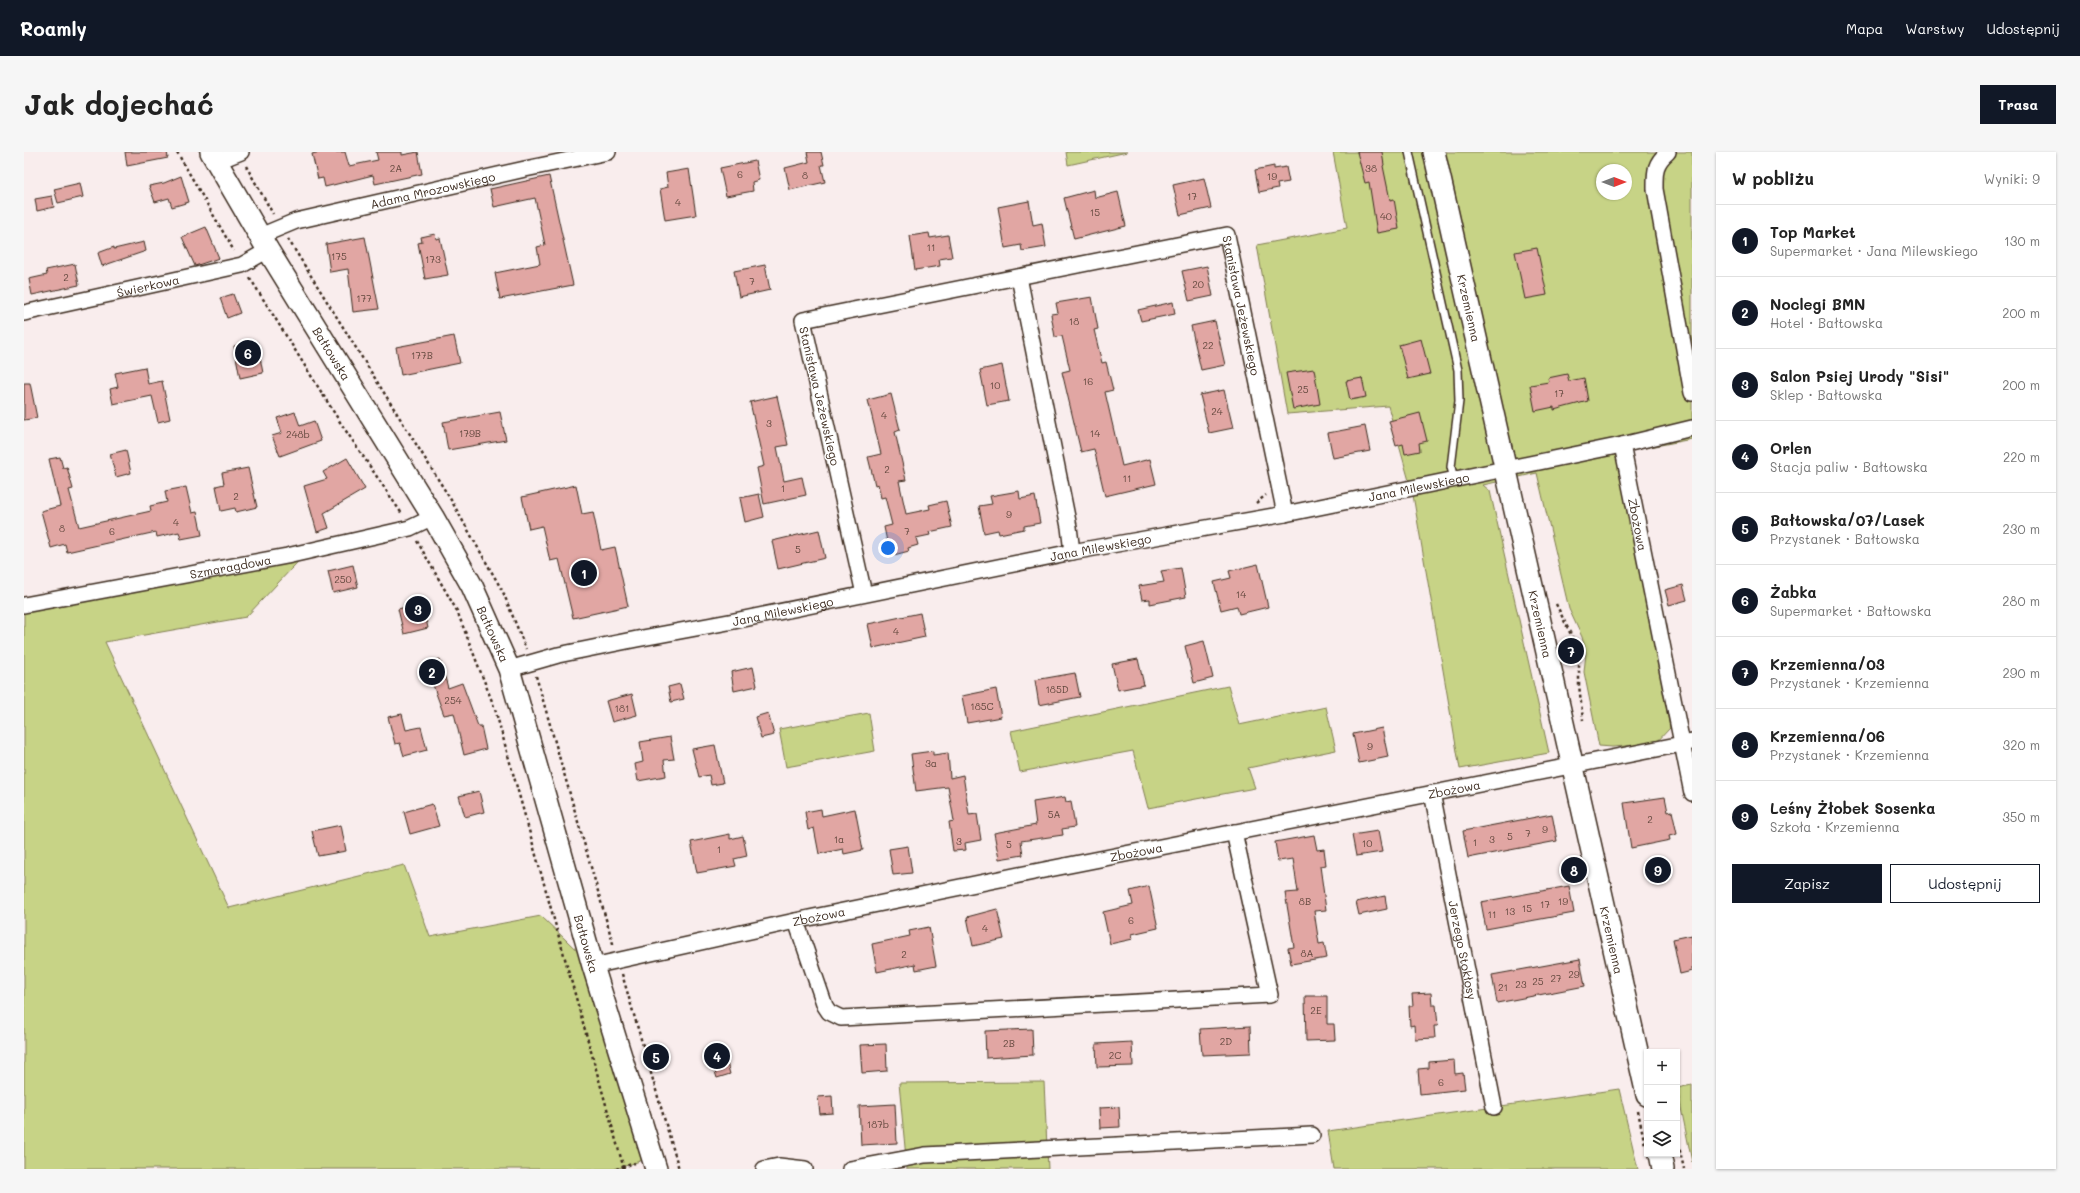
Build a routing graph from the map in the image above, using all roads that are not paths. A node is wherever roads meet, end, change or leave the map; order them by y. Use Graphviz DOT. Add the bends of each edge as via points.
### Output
graph roads {
  1 [pos="241,152"];
  2 [pos="608,152"];
  3 [pos="1409,152"];
  4 [pos="1434,152"];
  5 [pos="1668,152"];
  6 [pos="214,157"];
  7 [pos="264,243"];
  8 [pos="1018,277"];
  9 [pos="24,313"];
  10 [pos="1692,393"];
  11 [pos="1692,428"];
  12 [pos="1622,445"];
  13 [pos="1506,468"];
  14 [pos="1454,478"];
  15 [pos="1285,514"];
  16 [pos="434,517"];
  17 [pos="1072,552"];
  18 [pos="864,594"];
  19 [pos="24,605"];
  20 [pos="509,669"];
  21 [pos="1687,743"];
  22 [pos="1574,765"];
  23 [pos="1432,793"];
  24 [pos="1692,793"];
  25 [pos="1234,832"];
  26 [pos="796,921"];
  27 [pos="593,966"];
  28 [pos="1645,1085"];
  29 [pos="1494,1107"];
  30 [pos="1312,1135"];
  31 [pos="1661,1157"];
  32 [pos="656,1169"];
  33 [pos="764,1169"];
  34 [pos="805,1169"];
  35 [pos="850,1169"];
  36 [pos="1663,1169"];
  1 -- 6 [label="street"];
  2 -- 7 [label="street, Adama Mrozowskiego" via="296,221"];
  3 -- 14 [label="lane" via="1458,370 1459,401 1451,467"];
  4 -- 13 [label="main road, Krzemienna"];
  5 -- 10 [label="street" via="1655,169 1655,189"];
  6 -- 7 [label="main road, Bałtowska"];
  7 -- 9 [label="street, Świerkowa" via="242,265"];
  7 -- 16 [label="main road, Bałtowska"];
  8 -- 15 [label="street, Stanisława Jeżewskiego" via="1227,235"];
  8 -- 17 [label="street"];
  8 -- 18 [label="street, Stanisława Jeżewskiego" via="803,320"];
  11 -- 12 [label="street, Jana Milewskiego"];
  12 -- 13 [label="street, Jana Milewskiego"];
  12 -- 21 [label="street, Zbożowa"];
  13 -- 14 [label="street, Jana Milewskiego"];
  13 -- 22 [label="main road, Krzemienna"];
  14 -- 15 [label="street, Jana Milewskiego"];
  15 -- 17 [label="street, Jana Milewskiego"];
  16 -- 19 [label="street, Szmaragdowa" via="410,528 287,556"];
  16 -- 20 [label="main road, Bałtowska" via="472,586"];
  17 -- 18 [label="street, Jana Milewskiego"];
  18 -- 20 [label="street, Jana Milewskiego" via="558,655"];
  20 -- 27 [label="main road, Bałtowska"];
  21 -- 22 [label="street, Zbożowa"];
  21 -- 24 [label="street"];
  22 -- 23 [label="street, Zbożowa"];
  22 -- 28 [label="main road, Krzemienna"];
  23 -- 25 [label="street, Zbożowa"];
  23 -- 29 [label="street, Jerzego Stokłosy"];
  25 -- 26 [label="street, Zbożowa"];
  25 -- 26 [label="street" via="1270,995 841,1018 825,1006"];
  26 -- 27 [label="street, Zbożowa"];
  27 -- 32 [label="main road, Bałtowska"];
  30 -- 35 [label="street" via="925,1155"];
  31 -- 36 [label="main road"];
  33 -- 34 [label="street" via="779,1166"];
}
